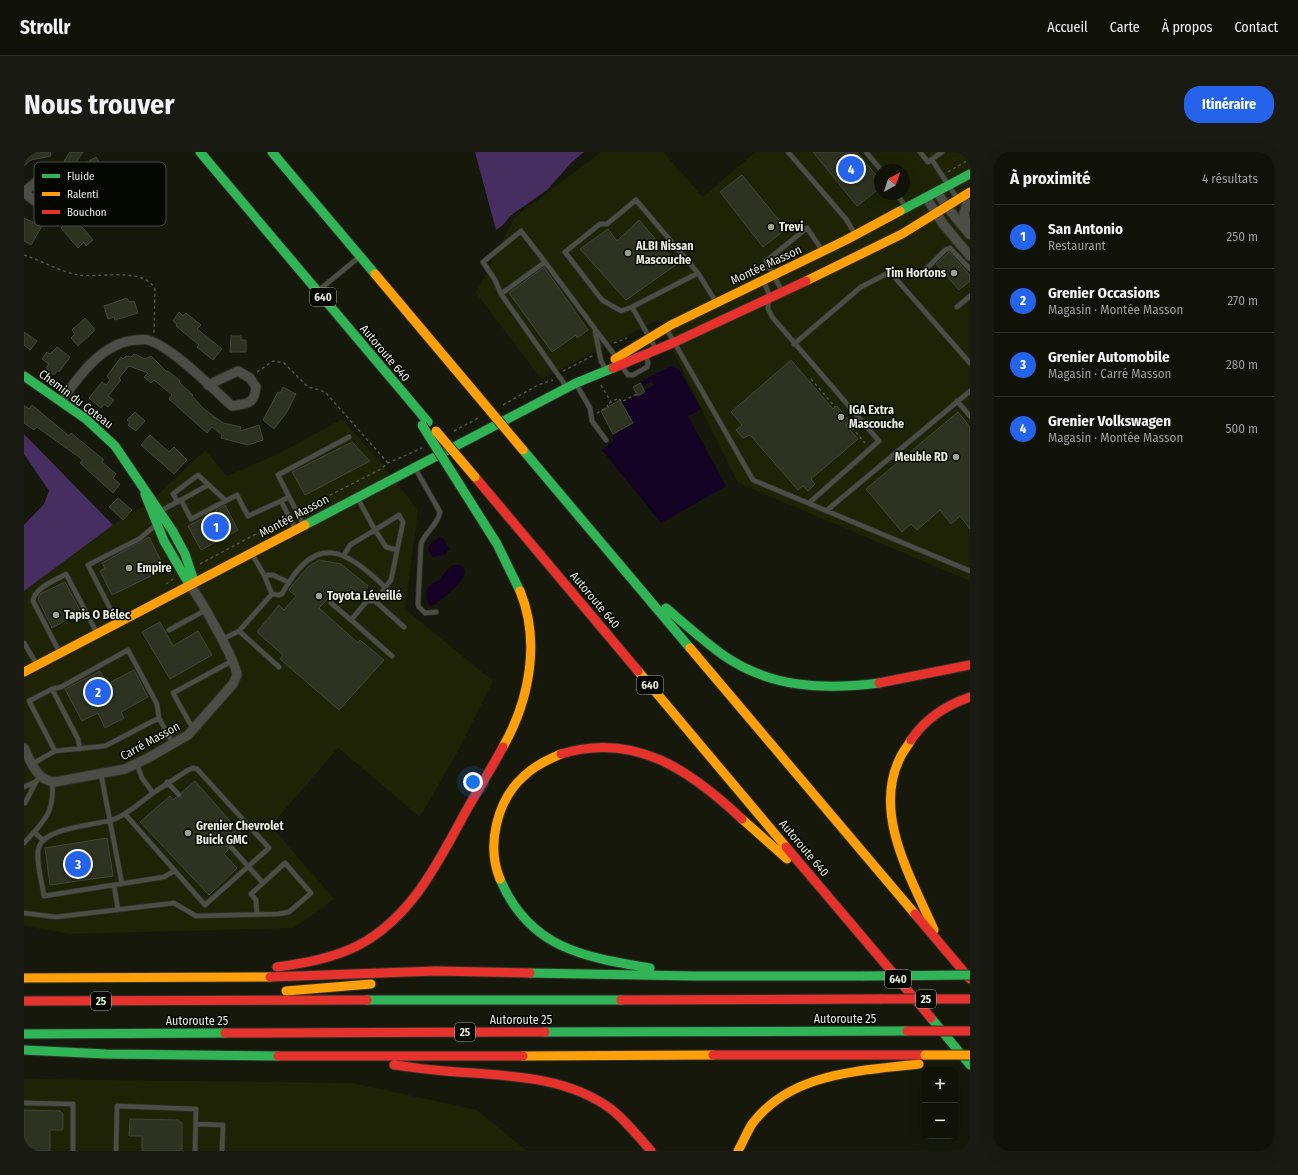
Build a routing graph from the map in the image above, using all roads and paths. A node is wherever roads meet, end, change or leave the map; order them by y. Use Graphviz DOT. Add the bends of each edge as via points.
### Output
graph roads {
  1 [pos="200,152"];
  2 [pos="272,152"];
  3 [pos="788,152"];
  4 [pos="866,152"];
  5 [pos="920,152"];
  6 [pos="942,152"];
  7 [pos="970,159"];
  8 [pos="932,160"];
  9 [pos="876,164"];
  10 [pos="949,172"];
  11 [pos="970,174"];
  12 [pos="34,184"];
  13 [pos="948,187"];
  14 [pos="24,192"];
  15 [pos="937,192"];
  16 [pos="970,193"];
  17 [pos="926,197"];
  18 [pos="958,199"];
  19 [pos="34,200"];
  20 [pos="901,200"];
  21 [pos="947,207"];
  22 [pos="906,208"];
  23 [pos="936,213"];
  24 [pos="855,235"];
  25 [pos="970,235"];
  26 [pos="846,240"];
  27 [pos="823,251"];
  28 [pos="24,255"];
  29 [pos="970,256"];
  30 [pos="360,257"];
  31 [pos="855,259"];
  32 [pos="545,262"];
  33 [pos="970,269"];
  34 [pos="924,271"];
  35 [pos="698,274"];
  36 [pos="774,275"];
  37 [pos="763,280"];
  38 [pos="782,291"];
  39 [pos="318,292"];
  40 [pos="501,294"];
  41 [pos="970,296"];
  42 [pos="769,297"];
  43 [pos="716,302"];
  44 [pos="632,307"];
  45 [pos="957,307"];
  46 [pos="593,326"];
  47 [pos="666,328"];
  48 [pos="155,332"];
  49 [pos="650,338"];
  50 [pos="675,342"];
  51 [pos="640,344"];
  52 [pos="794,344"];
  53 [pos="656,350"];
  54 [pos="596,354"];
  55 [pos="645,354"];
  56 [pos="587,358"];
  57 [pos="619,361"];
  58 [pos="589,362"];
  59 [pos="970,364"];
  60 [pos="569,368"];
  61 [pos="605,368"];
  62 [pos="257,372"];
  63 [pos="562,372"];
  64 [pos="571,372"];
  65 [pos="24,376"];
  66 [pos="811,379"];
  67 [pos="576,383"];
  68 [pos="208,385"];
  69 [pos="601,385"];
  70 [pos="821,385"];
  71 [pos="818,387"];
  72 [pos="566,388"];
  73 [pos="970,391"];
  74 [pos="637,394"];
  75 [pos="61,401"];
  76 [pos="957,401"];
  77 [pos="611,402"];
  78 [pos="837,402"];
  79 [pos="601,411"];
  80 [pos="970,416"];
  81 [pos="853,422"];
  82 [pos="425,423"];
  83 [pos="349,436"];
  84 [pos="860,437"];
  85 [pos="606,440"];
  86 [pos="388,463"];
  87 [pos="414,466"];
  88 [pos="141,482"];
  89 [pos="208,485"];
  90 [pos="289,497"];
  91 [pos="357,497"];
  92 [pos="180,501"];
  93 [pos="226,501"];
  94 [pos="281,501"];
  95 [pos="809,503"];
  96 [pos="161,510"];
  97 [pos="826,511"];
  98 [pos="152,515"];
  99 [pos="284,519"];
  100 [pos="156,525"];
  101 [pos="299,526"];
  102 [pos="375,530"];
  103 [pos="397,550"];
  104 [pos="251,552"];
  105 [pos="344,555"];
  106 [pos="202,562"];
  107 [pos="970,571"];
  108 [pos="264,575"];
  109 [pos="632,580"];
  110 [pos="288,582"];
  111 [pos="192,583"];
  112 [pos="386,588"];
  113 [pos="272,594"];
  114 [pos="375,600"];
  115 [pos="331,602"];
  116 [pos="206,610"];
  117 [pos="436,612"];
  118 [pos="351,620"];
  119 [pos="117,622"];
  120 [pos="404,627"];
  121 [pos="169,630"];
  122 [pos="239,631"];
  123 [pos="97,633"];
  124 [pos="221,640"];
  125 [pos="24,643"];
  126 [pos="60,653"];
  127 [pos="392,656"];
  128 [pos="232,661"];
  129 [pos="37,665"];
  130 [pos="970,665"];
  131 [pos="279,667"];
  132 [pos="24,672"];
  133 [pos="52,689"];
  134 [pos="970,698"];
  135 [pos="159,718"];
  136 [pos="193,729"];
  137 [pos="173,744"];
  138 [pos="24,748"];
  139 [pos="80,749"];
  140 [pos="55,751"];
  141 [pos="32,764"];
  142 [pos="137,764"];
  143 [pos="101,774"];
  144 [pos="39,779"];
  145 [pos="52,782"];
  146 [pos="167,782"];
  147 [pos="24,787"];
  148 [pos="153,793"];
  149 [pos="179,795"];
  150 [pos="25,803"];
  151 [pos="125,814"];
  152 [pos="109,821"];
  153 [pos="34,832"];
  154 [pos="43,840"];
  155 [pos="24,843"];
  156 [pos="231,847"];
  157 [pos="248,866"];
  158 [pos="174,871"];
  159 [pos="263,882"];
  160 [pos="122,884"];
  161 [pos="114,885"];
  162 [pos="826,893"];
  163 [pos="118,910"];
  164 [pos="24,913"];
  165 [pos="257,914"];
  166 [pos="940,944"];
  167 [pos="970,974"];
  168 [pos="578,975"];
  169 [pos="695,976"];
  170 [pos="24,978"];
  171 [pos="239,978"];
  172 [pos="970,980"];
  173 [pos="970,999"];
  174 [pos="24,1001"];
  175 [pos="179,1001"];
  176 [pos="970,1031"];
  177 [pos="24,1034"];
  178 [pos="24,1050"];
  179 [pos="324,1056"];
  180 [pos="928,1058"];
  181 [pos="970,1058"];
  182 [pos="24,1103"];
  183 [pos="196,1124"];
  184 [pos="73,1151"];
  185 [pos="116,1151"];
  186 [pos="195,1151"];
  187 [pos="222,1151"];
  188 [pos="651,1151"];
  189 [pos="738,1151"];
  1 -- 39 [label="main road, Autoroute 640 / 640"];
  2 -- 30 [label="main road"];
  3 -- 24 [label="lane" via="846,219"];
  4 -- 9 [label="lane"];
  5 -- 8 [label="lane" via="928,162"];
  6 -- 8 [label="lane"];
  7 -- 10 [label="path"];
  8 -- 13 [label="lane"];
  11 -- 13 [label="main road, Montée Masson"];
  12 -- 14 [label="street"];
  13 -- 15 [label="main road, Montée Masson"];
  13 -- 18 [label="lane"];
  14 -- 19 [label="street"];
  15 -- 17 [label="main road, Montée Masson"];
  15 -- 21 [label="street"];
  16 -- 18 [label="main road, Montée Masson"];
  16 -- 25 [label="street" via="964,216"];
  17 -- 22 [label="main road, Montée Masson"];
  17 -- 23 [label="street"];
  18 -- 21 [label="main road, Montée Masson"];
  20 -- 22 [label="lane"];
  21 -- 23 [label="main road, Montée Masson"];
  21 -- 25 [label="street"];
  22 -- 24 [label="main road, Montée Masson"];
  23 -- 29 [label="street"];
  23 -- 31 [label="main road, Montée Masson"];
  24 -- 26 [label="main road, Montée Masson"];
  26 -- 27 [label="main road, Montée Masson"];
  26 -- 31 [label="main road"];
  27 -- 36 [label="main road, Montée Masson"];
  27 -- 36 [label="lane" via="807,228 766,261"];
  28 -- 48 [label="path" via="79,275 133,276 147,280 155,289"];
  30 -- 39 [label="lane"];
  30 -- 109 [label="main road, bridge"];
  31 -- 38 [label="main road, Montée Masson"];
  32 -- 40 [label="lane"];
  32 -- 40 [label="lane" via="521,231 483,262"];
  32 -- 46 [label="lane"];
  33 -- 34 [label="lane" via="950,248"];
  35 -- 43 [label="lane"];
  35 -- 44 [label="lane"];
  35 -- 44 [label="lane" via="636,200 607,224 600,224 565,252 602,300 621,311"];
  36 -- 37 [label="main road, Montée Masson"];
  36 -- 38 [label="lane"];
  37 -- 42 [label="lane"];
  37 -- 43 [label="main road, Montée Masson"];
  38 -- 42 [label="main road, Montée Masson"];
  39 -- 82 [label="main road, Autoroute 640 / 640" via="400,388"];
  40 -- 72 [label="lane"];
  41 -- 45 [label="lane"];
  42 -- 50 [label="main road, Montée Masson"];
  42 -- 52 [label="lane" via="768,311"];
  43 -- 47 [label="main road, Montée Masson"];
  44 -- 49 [label="lane"];
  46 -- 57 [label="lane"];
  46 -- 61 [label="lane"];
  47 -- 49 [label="main road, Montée Masson"];
  47 -- 50 [label="lane"];
  49 -- 51 [label="main road, Montée Masson"];
  49 -- 53 [label="lane"];
  50 -- 53 [label="main road, Montée Masson"];
  50 -- 95 [label="lane" via="753,480"];
  51 -- 55 [label="lane"];
  51 -- 57 [label="main road, Montée Masson"];
  52 -- 59 [label="lane" via="861,287 890,272"];
  52 -- 95 [label="lane" via="879,441"];
  53 -- 55 [label="main road, Montée Masson"];
  54 -- 56 [label="path"];
  55 -- 57 [label="main road, Montée Masson"];
  55 -- 57 [label="lane" via="647,367 634,375 628,375"];
  56 -- 58 [label="path"];
  56 -- 60 [label="path"];
  57 -- 61 [label="main road, Montée Masson"];
  60 -- 63 [label="path"];
  60 -- 64 [label="path"];
  61 -- 67 [label="main road, Montée Masson"];
  62 -- 86 [label="path" via="273,361 284,363 305,385 326,393"];
  65 -- 75 [label="main road, Chemin du Coteau"];
  66 -- 71 [label="path"];
  67 -- 72 [label="main road, Montée Masson"];
  67 -- 85 [label="lane" via="590,408 592,421"];
  68 -- 68 [label="street" via="232,406 250,402 255,397 256,387 250,378 238,371"];
  68 -- 75 [label="street" via="166,348 147,339 127,341 117,344 80,375"];
  69 -- 77 [label="path"];
  70 -- 71 [label="path"];
  71 -- 78 [label="path" via="834,406"];
  72 -- 87 [label="main road, Montée Masson"];
  73 -- 76 [label="lane"];
  74 -- 77 [label="path" via="621,402 619,398"];
  75 -- 88 [label="main road, Chemin du Coteau" via="110,440 128,460"];
  76 -- 80 [label="lane"];
  76 -- 97 [label="lane"];
  77 -- 79 [label="path"];
  81 -- 84 [label="path" via="849,424"];
  82 -- 162 [label="main road, Autoroute 640 / 640, bridge" via="474,477"];
  82 -- 171 [label="main road, bridge" via="461,487 496,541 520,588 530,636 524,697 516,722 426,880 411,902 387,926 370,939 341,954"];
  83 -- 90 [label="lane" via="278,474"];
  87 -- 91 [label="main road, Montée Masson"];
  87 -- 117 [label="lane" via="440,512 421,544 418,604 425,612"];
  88 -- 96 [label="main road, Chemin du Coteau"];
  88 -- 98 [label="main road, Chemin du Coteau"];
  89 -- 92 [label="lane"];
  89 -- 92 [label="lane" via="198,475 173,494"];
  89 -- 93 [label="lane"];
  90 -- 94 [label="lane"];
  90 -- 101 [label="lane"];
  91 -- 101 [label="main road, Montée Masson"];
  91 -- 102 [label="lane"];
  92 -- 93 [label="lane" via="191,519"];
  92 -- 96 [label="lane"];
  93 -- 94 [label="lane" via="237,495 248,516"];
  94 -- 101 [label="lane"];
  95 -- 97 [label="lane"];
  96 -- 98 [label="lane"];
  96 -- 111 [label="main road, Chemin du Coteau" via="189,562"];
  97 -- 107 [label="lane"];
  98 -- 100 [label="main road, Chemin du Coteau"];
  99 -- 106 [label="path, Montée Masson"];
  100 -- 111 [label="main road, Chemin du Coteau" via="178,568"];
  100 -- 119 [label="lane" via="138,539 88,565"];
  101 -- 104 [label="main road, Montée Masson"];
  102 -- 103 [label="lane" via="386,547"];
  102 -- 103 [label="lane" via="399,516 403,522"];
  102 -- 105 [label="lane" via="350,545"];
  103 -- 112 [label="lane" via="391,580"];
  104 -- 108 [label="lane"];
  104 -- 111 [label="main road, Montée Masson"];
  105 -- 110 [label="lane" via="330,553 316,556 297,569"];
  105 -- 112 [label="lane" via="360,565"];
  108 -- 110 [label="lane" via="273,575"];
  108 -- 113 [label="lane"];
  109 -- 130 [label="main road" via="732,661 752,672 786,684 818,688 852,687"];
  109 -- 166 [label="main road"];
  110 -- 113 [label="lane" via="282,594"];
  111 -- 116 [label="street, Carré Masson"];
  111 -- 119 [label="main road, Montée Masson"];
  112 -- 114 [label="lane"];
  113 -- 122 [label="lane"];
  114 -- 118 [label="lane" via="367,601"];
  114 -- 120 [label="lane"];
  115 -- 118 [label="lane"];
  116 -- 121 [label="lane"];
  116 -- 124 [label="street, Carré Masson"];
  118 -- 127 [label="lane"];
  119 -- 123 [label="main road, Montée Masson"];
  122 -- 124 [label="lane"];
  122 -- 131 [label="lane"];
  123 -- 126 [label="main road, Montée Masson"];
  123 -- 126 [label="lane" via="66,574 41,589 33,601"];
  124 -- 128 [label="street, Carré Masson"];
  125 -- 129 [label="lane"];
  126 -- 129 [label="main road, Montée Masson"];
  128 -- 136 [label="street, Carré Masson" via="236,680"];
  128 -- 136 [label="lane" via="173,693"];
  129 -- 132 [label="main road, Montée Masson"];
  133 -- 135 [label="lane" via="61,687 128,650 157,704"];
  133 -- 139 [label="lane" via="78,739"];
  133 -- 140 [label="lane" via="29,701"];
  134 -- 166 [label="main road" via="940,712 918,731 902,755 891,791 891,819 898,847"];
  135 -- 137 [label="lane"];
  135 -- 139 [label="lane" via="105,746"];
  136 -- 137 [label="street, Carré Masson"];
  137 -- 142 [label="street, Carré Masson"];
  138 -- 141 [label="street"];
  139 -- 140 [label="lane"];
  140 -- 141 [label="lane"];
  141 -- 144 [label="street"];
  142 -- 143 [label="street, Carré Masson"];
  142 -- 148 [label="lane" via="142,778"];
  143 -- 145 [label="street, Carré Masson"];
  143 -- 152 [label="lane"];
  144 -- 145 [label="street"];
  144 -- 147 [label="lane"];
  144 -- 150 [label="lane"];
  145 -- 153 [label="lane" via="52,808"];
  146 -- 148 [label="lane"];
  146 -- 149 [label="lane"];
  146 -- 157 [label="lane" via="193,768 201,772 269,848"];
  148 -- 151 [label="lane"];
  151 -- 152 [label="lane"];
  151 -- 158 [label="lane"];
  152 -- 154 [label="lane" via="63,830"];
  152 -- 160 [label="lane"];
  153 -- 154 [label="lane"];
  153 -- 155 [label="lane"];
  154 -- 161 [label="lane" via="38,849 38,858 44,896"];
  156 -- 157 [label="lane"];
  157 -- 158 [label="lane" via="205,905"];
  157 -- 159 [label="lane"];
  158 -- 160 [label="lane" via="164,877"];
  159 -- 165 [label="lane" via="251,894 256,900"];
  159 -- 165 [label="lane" via="285,863 311,893 287,913"];
  160 -- 161 [label="lane"];
  161 -- 163 [label="lane"];
  162 -- 169 [label="main road" via="752,829 710,788 666,762 623,750 590,748 559,755 534,768 510,793 495,828 495,867 511,906 541,934 571,950 594,958"];
  162 -- 181 [label="main road, Autoroute 640 / 640"];
  163 -- 164 [label="lane" via="56,917"];
  163 -- 165 [label="lane" via="174,903 196,916"];
  166 -- 172 [label="main road"];
  167 -- 169 [label="main road, bridge"];
  168 -- 169 [label="main road"];
  168 -- 171 [label="main road" via="436,971"];
  168 -- 175 [label="main road" via="458,977"];
  170 -- 171 [label="main road"];
  173 -- 175 [label="main road, Autoroute 25 / 25, bridge"];
  174 -- 175 [label="main road, Autoroute 25 / 25"];
  176 -- 177 [label="main road, Autoroute 25 / 25, bridge"];
  178 -- 179 [label="main road" via="106,1054"];
  179 -- 180 [label="main road"];
  179 -- 188 [label="main road" via="452,1072 517,1076 561,1085 588,1096 618,1115"];
  180 -- 181 [label="main road, bridge"];
  180 -- 189 [label="main road" via="825,1076 804,1085 783,1096 765,1110 745,1134"];
  182 -- 184 [label="lane" via="73,1104"];
  183 -- 185 [label="lane" via="196,1109 116,1106"];
  183 -- 186 [label="lane"];
  183 -- 187 [label="lane" via="223,1125"];
}
